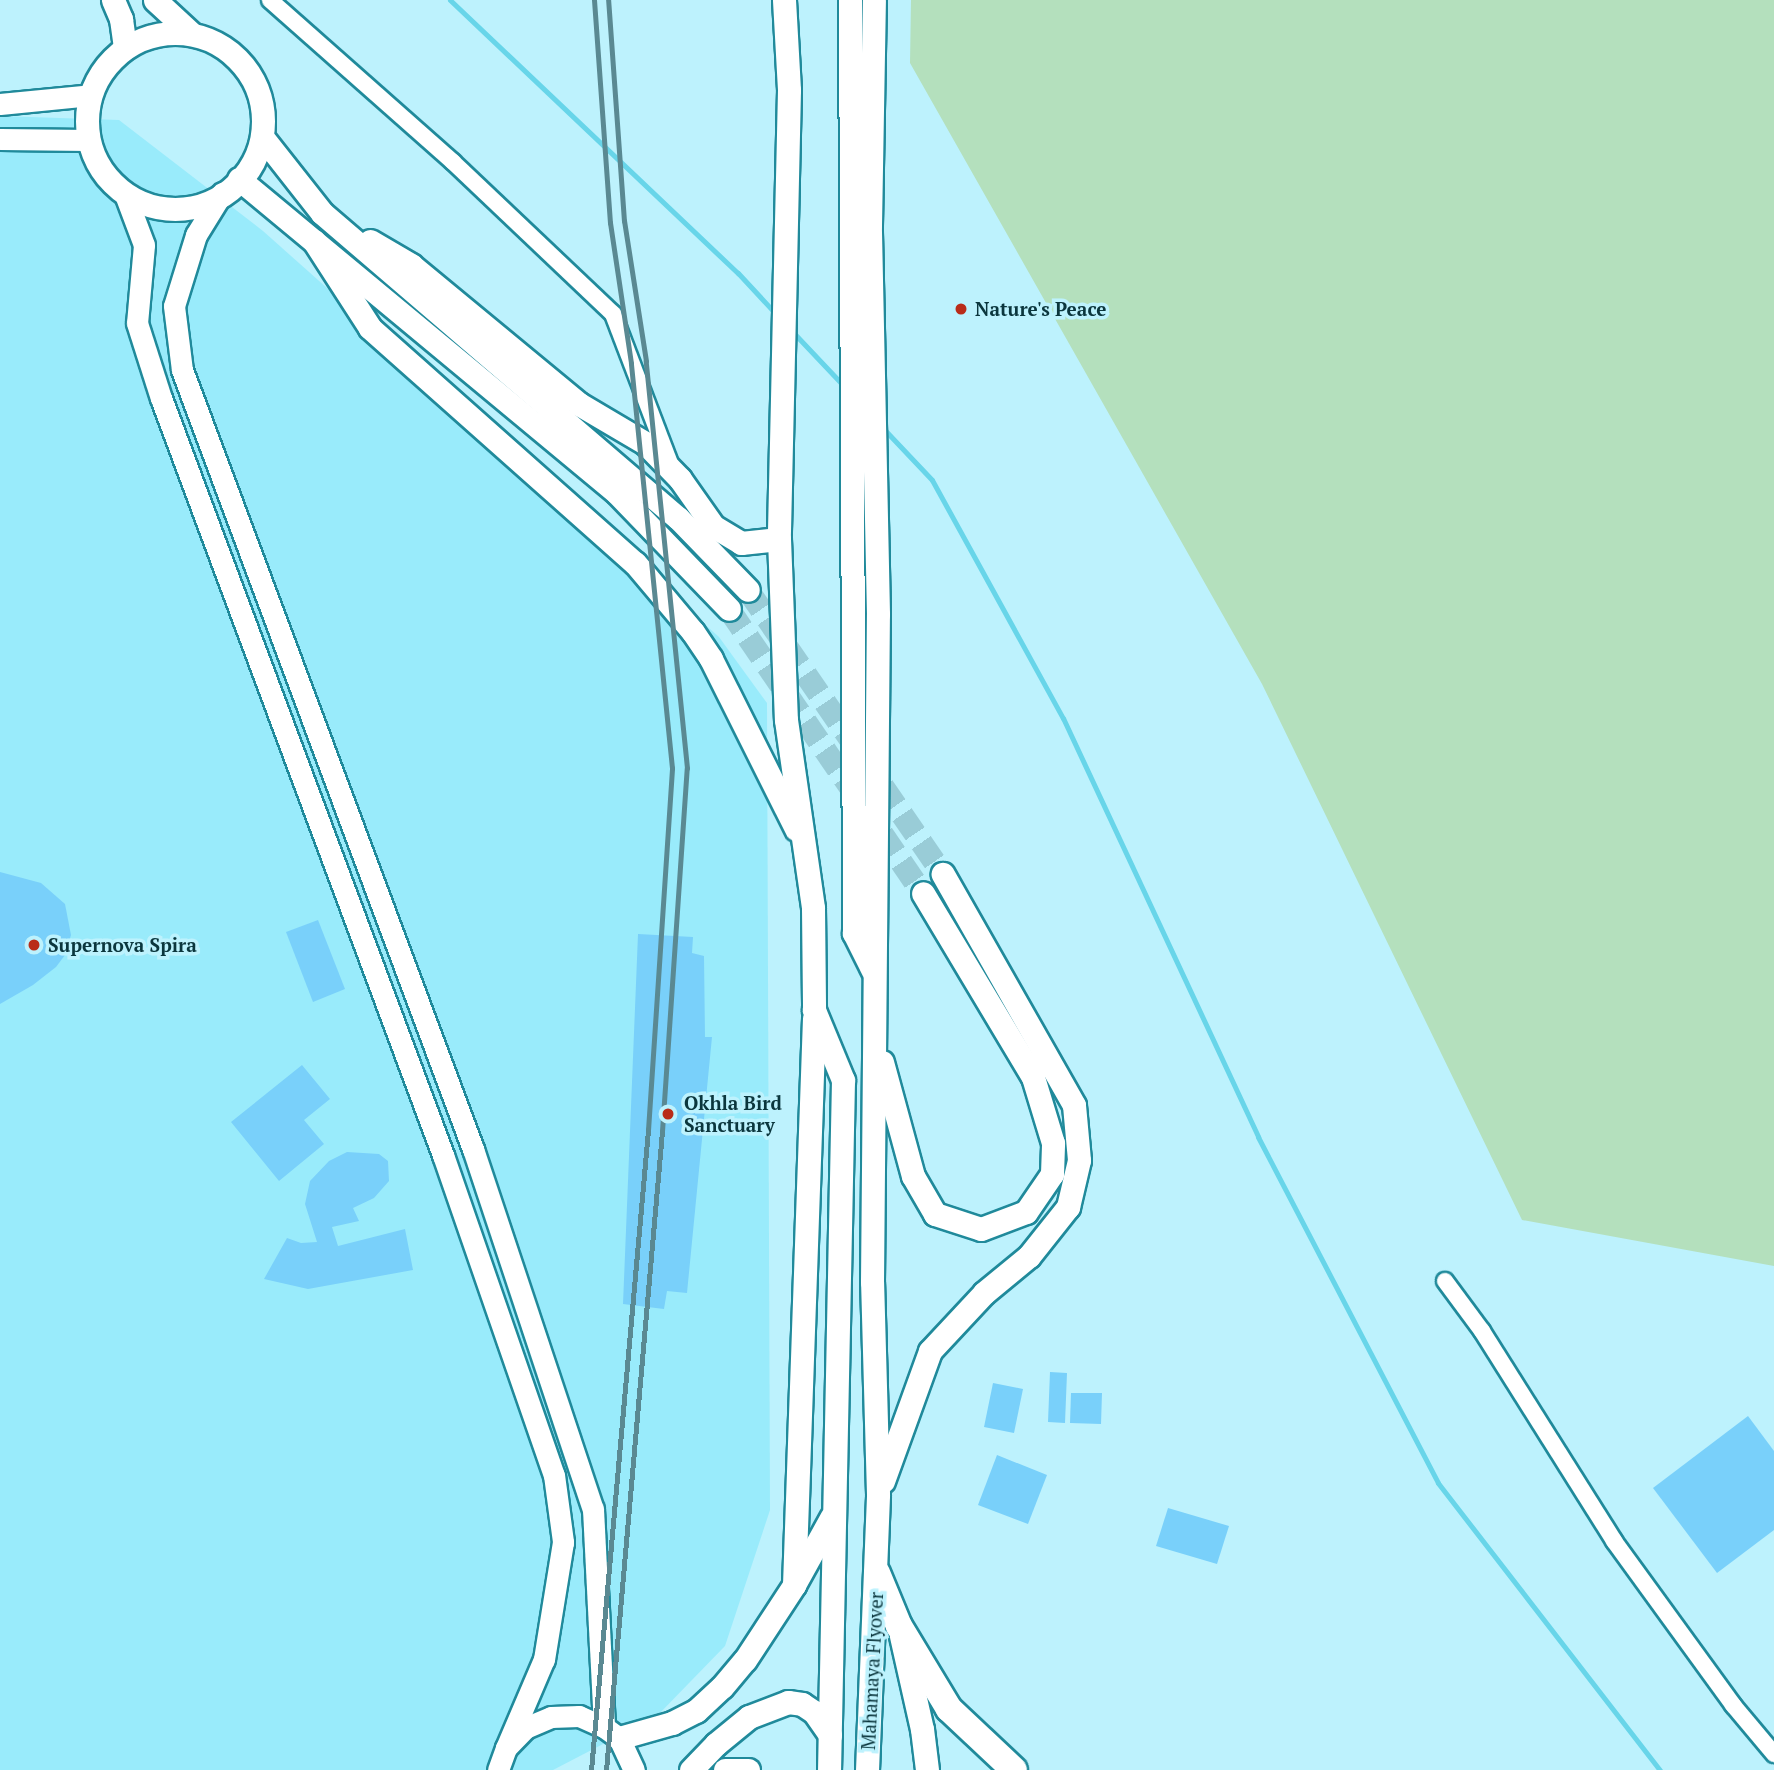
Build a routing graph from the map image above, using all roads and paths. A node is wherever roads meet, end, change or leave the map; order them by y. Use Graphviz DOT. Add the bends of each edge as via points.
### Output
graph roads {
  1 [pos="113,0"];
  2 [pos="155,0"];
  3 [pos="270,0"];
  4 [pos="783,0"];
  5 [pos="850,0"];
  6 [pos="874,0"];
  7 [pos="192,34"];
  8 [pos="125,48"];
  9 [pos="91,95"];
  10 [pos="0,104"];
  11 [pos="263,138"];
  12 [pos="0,139"];
  13 [pos="88,140"];
  14 [pos="231,186"];
  15 [pos="126,197"];
  16 [pos="322,213"];
  17 [pos="860,225"];
  18 [pos="314,241"];
  19 [pos="674,473"];
  20 [pos="779,539"];
  21 [pos="748,590"];
  22 [pos="729,609"];
  23 [pos="805,846"];
  24 [pos="943,874"];
  25 [pos="923,893"];
  26 [pos="875,974"];
  27 [pos="814,1010"];
  28 [pos="874,1032"];
  29 [pos="1445,1281"];
  30 [pos="878,1494"];
  31 [pos="832,1515"];
  32 [pos="877,1573"];
  33 [pos="794,1585"];
  34 [pos="899,1626"];
  35 [pos="612,1733"];
  36 [pos="831,1735"];
  37 [pos="506,1748"];
  38 [pos="1774,1754"];
  39 [pos="830,1764"];
  40 [pos="498,1770"];
  41 [pos="635,1770"];
  42 [pos="691,1770"];
  43 [pos="725,1770"];
  44 [pos="748,1770"];
  45 [pos="867,1770"];
  46 [pos="927,1770"];
  47 [pos="1014,1770"];
  1 -- 8 [label="main road"];
  2 -- 7 [label="main road"];
  3 -- 19 [label="street" via="453,162 613,314"];
  4 -- 20 [label="main road" via="789,90"];
  5 -- 17 [label="main road"];
  6 -- 17 [label="main road"];
  7 -- 8 [label="main road" via="157,34"];
  7 -- 11 [label="main road" via="224,46 249,71 263,103"];
  8 -- 9 [label="main road" via="100,73"];
  9 -- 10 [label="street"];
  9 -- 13 [label="main road"];
  11 -- 14 [label="main road"];
  11 -- 16 [label="main road"];
  12 -- 13 [label="street"];
  13 -- 15 [label="main road" via="101,172"];
  14 -- 15 [label="main road" via="193,209 158,210"];
  14 -- 18 [label="main road"];
  14 -- 35 [label="street" via="196,234 174,306 182,370 473,1149 593,1508"];
  15 -- 37 [label="street" via="144,245 137,323 161,398 443,1155 554,1475 563,1542 544,1659"];
  16 -- 19 [label="main road" via="411,265 579,404 645,443"];
  16 -- 21 [label="main road" via="678,518"];
  17 -- 26 [label="main road, Mahamaya Flyover" via="878,614"];
  17 -- 26 [label="main road" via="853,608 854,933"];
  18 -- 22 [label="main road" via="617,493"];
  18 -- 23 [label="main road" via="370,328 635,563 693,632"];
  19 -- 20 [label="main road" via="713,526 741,543"];
  20 -- 23 [label="main road" via="786,720"];
  23 -- 27 [label="main road" via="813,908"];
  24 -- 30 [label="main road" via="1074,1105 1079,1160 1068,1207 1029,1256 984,1293 930,1351"];
  25 -- 28 [label="main road" via="1033,1077 1052,1143 1052,1174 1026,1212 981,1229 935,1214 912,1176"];
  26 -- 28 [label="main road, Mahamaya Flyover"];
  27 -- 31 [label="main road, Mahamaya Flyover" via="843,1080"];
  27 -- 33 [label="main road"];
  28 -- 30 [label="main road, Mahamaya Flyover" via="872,1282"];
  29 -- 38 [label="street" via="1482,1331 1614,1541 1732,1704"];
  30 -- 32 [label="main road, Mahamaya Flyover"];
  31 -- 33 [label="main road"];
  31 -- 36 [label="main road, Mahamaya Flyover"];
  32 -- 34 [label="highway"];
  32 -- 45 [label="main road, Mahamaya Flyover"];
  33 -- 35 [label="main road" via="745,1660 696,1711 672,1723"];
  34 -- 46 [label="main road"];
  34 -- 47 [label="highway" via="949,1709"];
  35 -- 37 [label="street" via="579,1716 551,1717 526,1728"];
  35 -- 41 [label="street"];
  36 -- 39 [label="main road, Mahamaya Flyover"];
  36 -- 42 [label="main road" via="824,1722 802,1704 779,1704 749,1717"];
  37 -- 40 [label="street"];
  43 -- 44 [label="main road"];
}
